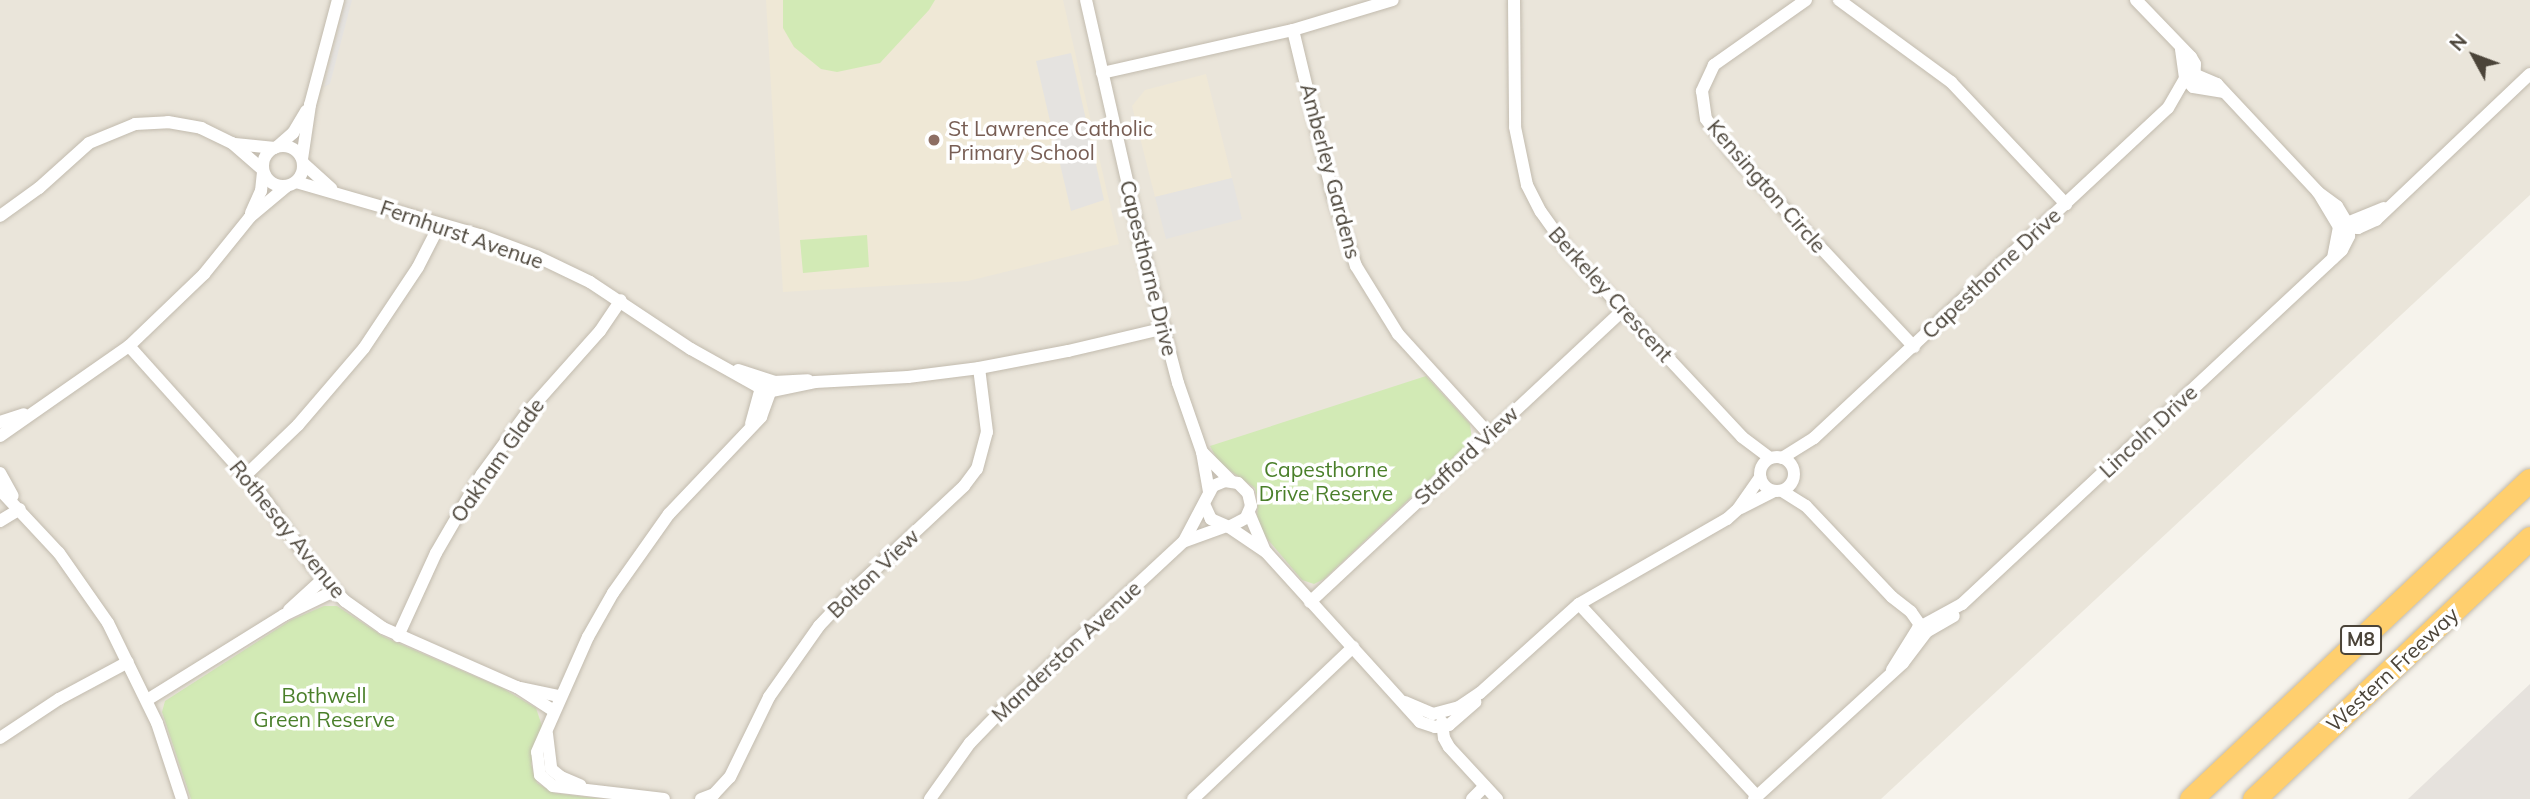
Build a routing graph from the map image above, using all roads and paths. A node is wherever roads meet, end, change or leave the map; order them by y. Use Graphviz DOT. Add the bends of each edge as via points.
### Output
graph roads {
  1 [pos="338,0"];
  2 [pos="1086,0"];
  3 [pos="1393,0"];
  4 [pos="1806,0"];
  5 [pos="1839,0"];
  6 [pos="2136,0"];
  7 [pos="1512,2"];
  8 [pos="1293,30"];
  9 [pos="1101,73"];
  10 [pos="2530,74"];
  11 [pos="2191,80"];
  12 [pos="310,105"];
  13 [pos="232,143"];
  14 [pos="277,147"];
  15 [pos="302,161"];
  16 [pos="263,171"];
  17 [pos="291,184"];
  18 [pos="333,190"];
  19 [pos="2066,204"];
  20 [pos="0,216"];
  21 [pos="250,217"];
  22 [pos="440,224"];
  23 [pos="2346,226"];
  24 [pos="621,300"];
  25 [pos="1623,310"];
  26 [pos="1165,328"];
  27 [pos="129,346"];
  28 [pos="1914,346"];
  29 [pos="979,368"];
  30 [pos="768,386"];
  31 [pos="38,409"];
  32 [pos="0,422"];
  33 [pos="1489,434"];
  34 [pos="0,436"];
  35 [pos="1742,437"];
  36 [pos="1814,439"];
  37 [pos="1202,452"];
  38 [pos="1776,458"];
  39 [pos="0,472"];
  40 [pos="1760,472"];
  41 [pos="1794,473"];
  42 [pos="246,475"];
  43 [pos="2530,480"];
  44 [pos="1231,481"];
  45 [pos="0,490"];
  46 [pos="1209,491"];
  47 [pos="1778,491"];
  48 [pos="1205,506"];
  49 [pos="1805,506"];
  50 [pos="20,509"];
  51 [pos="1738,509"];
  52 [pos="1249,513"];
  53 [pos="0,521"];
  54 [pos="1227,527"];
  55 [pos="2530,538"];
  56 [pos="1184,541"];
  57 [pos="1266,552"];
  58 [pos="323,579"];
  59 [pos="334,591"];
  60 [pos="1310,602"];
  61 [pos="1579,604"];
  62 [pos="284,615"];
  63 [pos="1922,629"];
  64 [pos="398,636"];
  65 [pos="1353,648"];
  66 [pos="128,662"];
  67 [pos="517,687"];
  68 [pos="560,696"];
  69 [pos="147,700"];
  70 [pos="554,711"];
  71 [pos="1445,722"];
  72 [pos="0,738"];
  73 [pos="730,777"];
  74 [pos="1485,786"];
  75 [pos="1756,797"];
  76 [pos="183,799"];
  77 [pos="664,799"];
  78 [pos="701,799"];
  79 [pos="723,799"];
  80 [pos="930,799"];
  81 [pos="1193,799"];
  82 [pos="1472,799"];
  83 [pos="1497,799"];
  84 [pos="2191,799"];
  85 [pos="2254,799"];
  1 -- 12 [label="street"];
  2 -- 9 [label="street, Capesthorne Drive"];
  3 -- 8 [label="street"];
  4 -- 28 [label="street, Kensington Circle" via="1714,65 1702,91 1706,119 1732,153"];
  5 -- 19 [label="street" via="1951,82"];
  6 -- 11 [label="street" via="2180,49"];
  7 -- 25 [label="street, Berkeley Crescent" via="1514,127 1527,185 1555,236"];
  8 -- 9 [label="street"];
  8 -- 33 [label="street, Amberley Gardens" via="1333,196 1356,266 1398,334"];
  9 -- 26 [label="street, Capesthorne Drive"];
  10 -- 23 [label="street" via="2390,205"];
  11 -- 19 [label="street, Capesthorne Drive" via="2168,108"];
  11 -- 23 [label="street" via="2224,92"];
  12 -- 14 [label="street" via="293,133"];
  12 -- 15 [label="street"];
  13 -- 14 [label="street"];
  13 -- 16 [label="street"];
  13 -- 20 [label="street" via="182,123 150,122 121,128 89,144"];
  14 -- 15 [label="street" via="295,150"];
  14 -- 16 [label="street" via="265,156"];
  15 -- 17 [label="street" via="303,170"];
  15 -- 18 [label="street, Fernhurst Avenue"];
  16 -- 17 [label="street" via="275,186"];
  16 -- 21 [label="street"];
  17 -- 18 [label="street, Fernhurst Avenue"];
  17 -- 21 [label="street"];
  18 -- 22 [label="street, Fernhurst Avenue"];
  19 -- 28 [label="street, Capesthorne Drive"];
  21 -- 27 [label="street" via="195,284"];
  22 -- 24 [label="street, Fernhurst Avenue" via="536,256"];
  22 -- 42 [label="street" via="365,348 298,425"];
  23 -- 63 [label="street, Lincoln Drive" via="2333,258 1952,618"];
  24 -- 30 [label="street, Fernhurst Avenue" via="691,349"];
  24 -- 64 [label="street, Oakham Glade" via="482,474 436,553"];
  25 -- 33 [label="street, Stafford View"];
  25 -- 35 [label="street, Berkeley Crescent"];
  26 -- 29 [label="street"];
  26 -- 37 [label="street, Capesthorne Drive"];
  27 -- 31 [label="street"];
  27 -- 42 [label="street, Rothesay Avenue"];
  28 -- 36 [label="street, Capesthorne Drive"];
  29 -- 30 [label="street" via="815,382 796,379"];
  29 -- 73 [label="street, Bolton View" via="987,432 977,469 853,590 807,642 769,697"];
  30 -- 68 [label="street" via="767,407 641,551 588,637"];
  31 -- 32 [label="street"];
  31 -- 34 [label="street"];
  33 -- 60 [label="street, Stafford View"];
  35 -- 38 [label="street, Berkeley Crescent"];
  35 -- 40 [label="street, Berkeley Crescent"];
  36 -- 38 [label="street, Capesthorne Drive"];
  36 -- 41 [label="street, Capesthorne Drive"];
  37 -- 44 [label="street, Capesthorne Drive"];
  37 -- 46 [label="street, Capesthorne Drive"];
  38 -- 40 [label="street"];
  38 -- 41 [label="street"];
  39 -- 50 [label="street"];
  40 -- 47 [label="street" via="1765,486"];
  40 -- 51 [label="street"];
  41 -- 47 [label="street" via="1790,486"];
  41 -- 49 [label="street"];
  42 -- 58 [label="street, Rothesay Avenue"];
  43 -- 84 [label="highway, Western Freeway / M8"];
  44 -- 46 [label="street"];
  44 -- 52 [label="street" via="1248,493"];
  45 -- 50 [label="street"];
  46 -- 48 [label="street"];
  47 -- 49 [label="street"];
  47 -- 51 [label="street"];
  48 -- 54 [label="street" via="1211,519"];
  48 -- 56 [label="street, Manderston Avenue"];
  49 -- 63 [label="street"];
  50 -- 53 [label="street"];
  50 -- 66 [label="street" via="85,587"];
  51 -- 61 [label="street"];
  52 -- 54 [label="street" via="1241,523"];
  52 -- 57 [label="street"];
  54 -- 56 [label="street"];
  54 -- 57 [label="street"];
  55 -- 85 [label="highway, Western Freeway / M8"];
  56 -- 80 [label="street, Manderston Avenue" via="970,743"];
  57 -- 60 [label="street"];
  58 -- 59 [label="street, Rothesay Avenue"];
  58 -- 62 [label="street"];
  59 -- 62 [label="street"];
  59 -- 64 [label="street, Rothesay Avenue" via="369,620"];
  60 -- 65 [label="street"];
  61 -- 71 [label="street"];
  61 -- 75 [label="street"];
  62 -- 69 [label="street"];
  63 -- 75 [label="street" via="1912,655"];
  64 -- 67 [label="street, Rothesay Avenue"];
  65 -- 71 [label="street" via="1405,702"];
  65 -- 81 [label="street"];
  66 -- 69 [label="street"];
  66 -- 72 [label="street"];
  67 -- 68 [label="street, Rothesay Avenue"];
  67 -- 70 [label="street, Rothesay Avenue"];
  68 -- 70 [label="street"];
  69 -- 76 [label="street"];
  70 -- 77 [label="street" via="542,765 585,788"];
  71 -- 74 [label="street" via="1461,757"];
  73 -- 78 [label="street, Bolton View" via="714,794"];
  73 -- 79 [label="street, Bolton View"];
  74 -- 82 [label="street"];
  74 -- 83 [label="street"];
}
